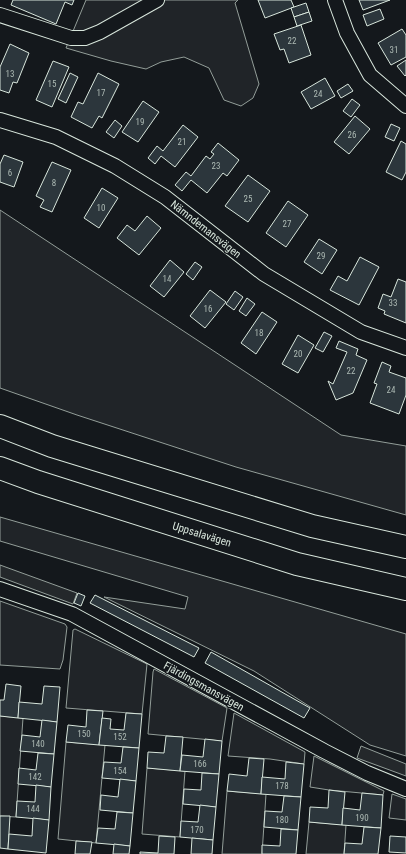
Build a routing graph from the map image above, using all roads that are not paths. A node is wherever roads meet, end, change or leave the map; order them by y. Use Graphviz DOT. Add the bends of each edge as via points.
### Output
graph roads {
  1 [pos="157,0"];
  2 [pos="335,0"];
  3 [pos="0,15"];
  4 [pos="406,106"];
  5 [pos="0,120"];
  6 [pos="406,348"];
  7 [pos="0,426"];
  8 [pos="0,468"];
  9 [pos="406,547"];
  10 [pos="0,589"];
  11 [pos="406,589"];
  12 [pos="406,789"];
  1 -- 3 [label="street" via="85,38 71,38"];
  2 -- 4 [label="street" via="347,33 370,75"];
  5 -- 6 [label="street, Nämndemansvägen" via="56,137 115,166 165,197 264,274 361,332"];
  7 -- 9 [label="highway" via="52,446 312,526"];
  8 -- 11 [label="highway, Uppsalavägen" via="297,564"];
  10 -- 12 [label="street, Fjärdingsmansvägen" via="72,614 324,751"];
}
